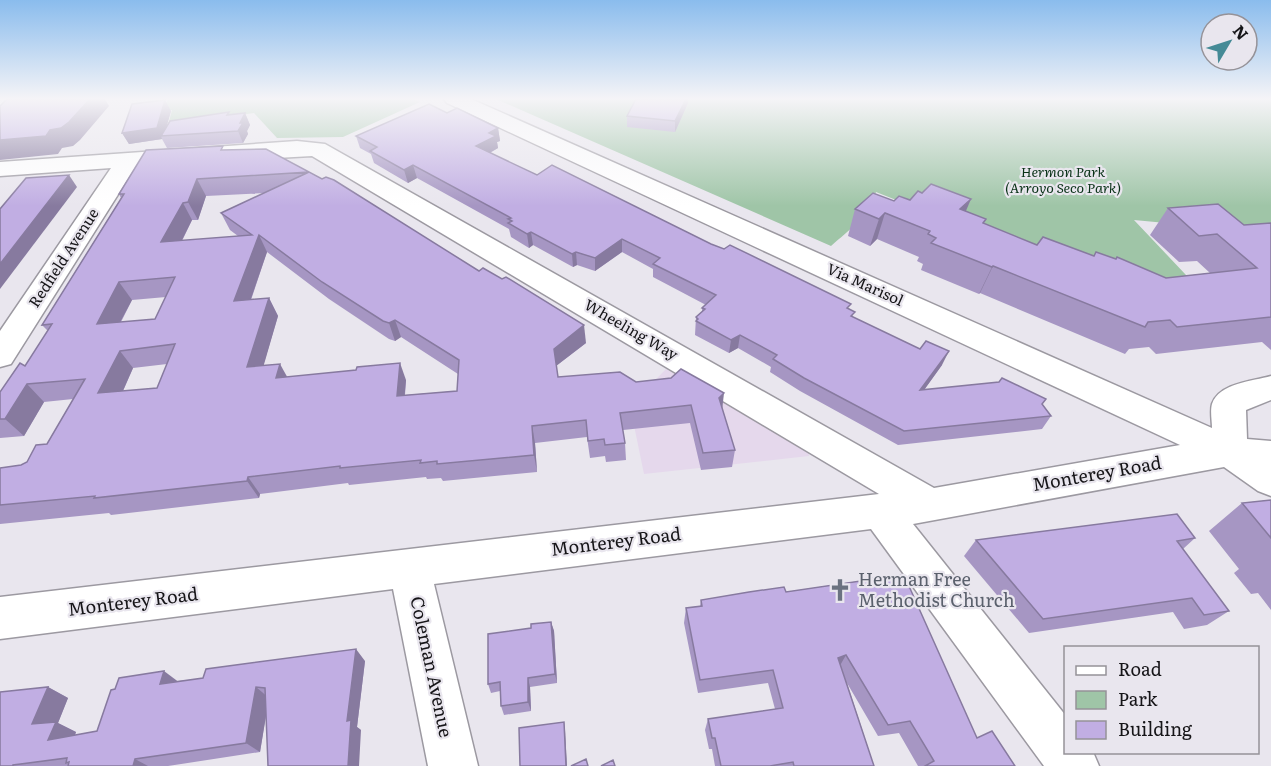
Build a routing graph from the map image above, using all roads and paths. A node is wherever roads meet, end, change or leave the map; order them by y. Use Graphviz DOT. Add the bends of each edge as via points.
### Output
graph roads {
  1 [pos="532,135"];
  2 [pos="128,161"];
  3 [pos="0,169"];
  4 [pos="0,356"];
  5 [pos="1271,388"];
  6 [pos="1229,452"];
  7 [pos="1271,456"];
  8 [pos="1271,480"];
  9 [pos="930,504"];
  10 [pos="880,510"];
  11 [pos="409,567"];
  12 [pos="0,618"];
  13 [pos="1064,753"];
  14 [pos="1065,754"];
  15 [pos="453,766"];
  16 [pos="1074,766"];
  1 -- 6 [label="street, Via Marisol"];
  2 -- 3 [label="street, Wheeling Way"];
  2 -- 4 [label="street, Redfield Avenue"];
  2 -- 9 [label="street, Wheeling Way" via="317,148"];
  5 -- 6 [label="street" via="1238,398 1229,405"];
  6 -- 7 [label="street, Monterey Road"];
  6 -- 8 [label="street, Via Marisol"];
  6 -- 9 [label="street, Monterey Road"];
  9 -- 10 [label="street, Monterey Road"];
  10 -- 11 [label="street, Monterey Road"];
  10 -- 13 [label="street"];
  11 -- 12 [label="street, Monterey Road"];
  11 -- 15 [label="street, Coleman Avenue"];
  14 -- 16 [label="street"];
}
